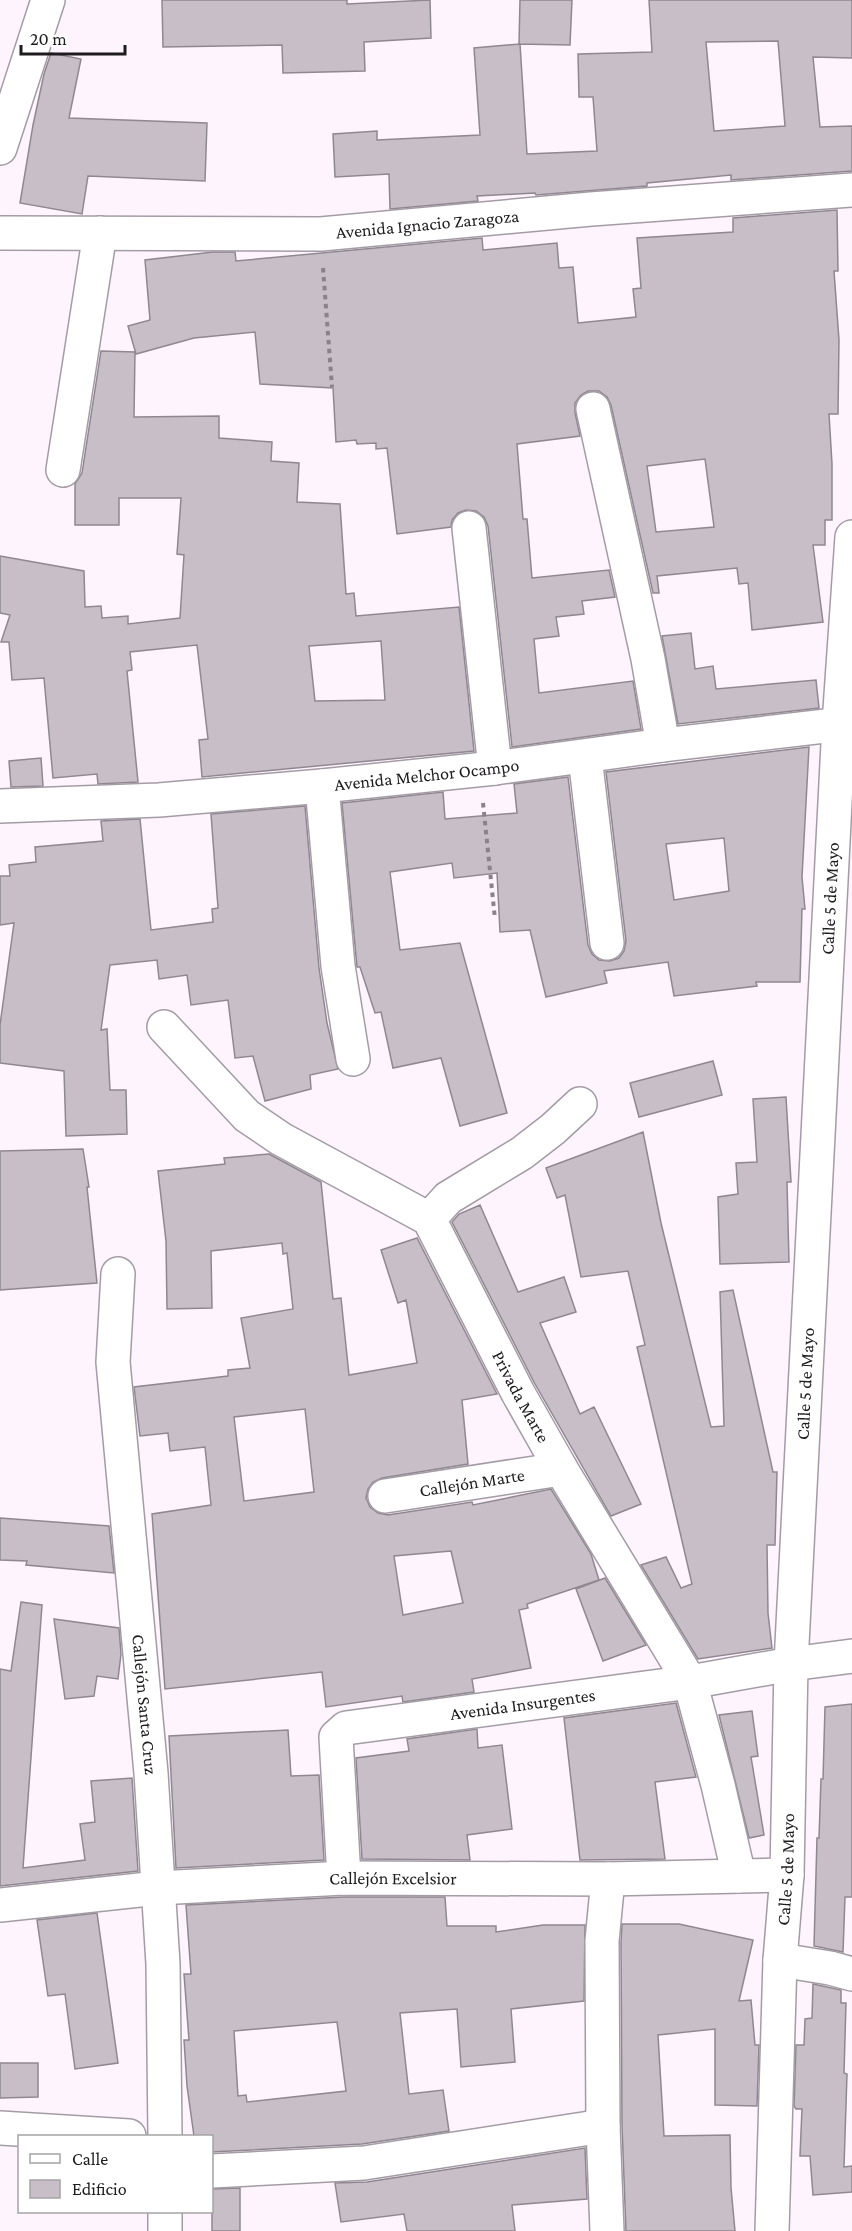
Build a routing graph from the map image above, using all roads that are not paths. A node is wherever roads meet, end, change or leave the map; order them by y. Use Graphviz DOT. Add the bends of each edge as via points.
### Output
graph roads {
  1 [pos="48,0"];
  2 [pos="0,148"];
  3 [pos="852,190"];
  4 [pos="0,233"];
  5 [pos="100,233"];
  6 [pos="593,409"];
  7 [pos="63,470"];
  8 [pos="470,528"];
  9 [pos="852,537"];
  10 [pos="846,724"];
  11 [pos="663,745"];
  12 [pos="585,757"];
  13 [pos="487,769"];
  14 [pos="322,786"];
  15 [pos="0,806"];
  16 [pos="607,943"];
  17 [pos="164,1027"];
  18 [pos="353,1059"];
  19 [pos="580,1104"];
  20 [pos="429,1219"];
  21 [pos="118,1274"];
  22 [pos="561,1469"];
  23 [pos="385,1496"];
  24 [pos="852,1656"];
  25 [pos="791,1664"];
  26 [pos="690,1682"];
  27 [pos="787,1875"];
  28 [pos="739,1876"];
  29 [pos="344,1878"];
  30 [pos="608,1879"];
  31 [pos="158,1888"];
  32 [pos="0,1905"];
  33 [pos="780,1960"];
  34 [pos="852,1974"];
  35 [pos="603,2126"];
  36 [pos="0,2128"];
  37 [pos="113,2135"];
  38 [pos="165,2135"];
  39 [pos="213,2171"];
  40 [pos="165,2213"];
  41 [pos="165,2231"];
  42 [pos="607,2231"];
  43 [pos="772,2231"];
  1 -- 2 [label="street"];
  3 -- 5 [label="street, Avenida Ignacio Zaragoza" via="321,234"];
  4 -- 5 [label="street, Avenida Ignacio Zaragoza"];
  5 -- 7 [label="street"];
  6 -- 11 [label="street"];
  8 -- 13 [label="street"];
  9 -- 10 [label="street, Calle 5 de Mayo"];
  10 -- 11 [label="street, Avenida Melchor Ocampo"];
  10 -- 25 [label="street, Calle 5 de Mayo"];
  11 -- 12 [label="street, Avenida Melchor Ocampo"];
  12 -- 13 [label="street, Avenida Melchor Ocampo"];
  12 -- 16 [label="street"];
  13 -- 14 [label="street, Avenida Melchor Ocampo"];
  14 -- 15 [label="street, Avenida Melchor Ocampo" via="159,800"];
  14 -- 18 [label="street" via="338,966"];
  17 -- 20 [label="street" via="247,1116 280,1139"];
  19 -- 20 [label="street" via="522,1153 448,1198"];
  20 -- 22 [label="street, Privada Marte" via="518,1394"];
  21 -- 31 [label="street, Callejón Santa Cruz" via="114,1373"];
  22 -- 23 [label="street, Callejón Marte"];
  22 -- 26 [label="street, Privada Marte"];
  24 -- 25 [label="street, Avenida Insurgentes"];
  25 -- 26 [label="street, Avenida Insurgentes"];
  25 -- 27 [label="street, Calle 5 de Mayo"];
  26 -- 28 [label="street, Privada Marte"];
  26 -- 29 [label="street, Avenida Insurgentes" via="346,1728 336,1737"];
  27 -- 28 [label="street, Callejón Excelsior"];
  27 -- 33 [label="street, Calle 5 de Mayo"];
  28 -- 30 [label="street, Callejón Excelsior"];
  29 -- 30 [label="street, Callejón Excelsior"];
  29 -- 31 [label="street, Callejón Excelsior"];
  30 -- 35 [label="street" via="602,1941"];
  31 -- 32 [label="street, Callejón Excelsior"];
  31 -- 38 [label="street, Callejón Santa Cruz"];
  33 -- 34 [label="street"];
  33 -- 43 [label="street, Calle 5 de Mayo"];
  35 -- 39 [label="street" via="364,2163"];
  35 -- 42 [label="street"];
  36 -- 37 [label="street"];
  40 -- 41 [label="street"];
}
